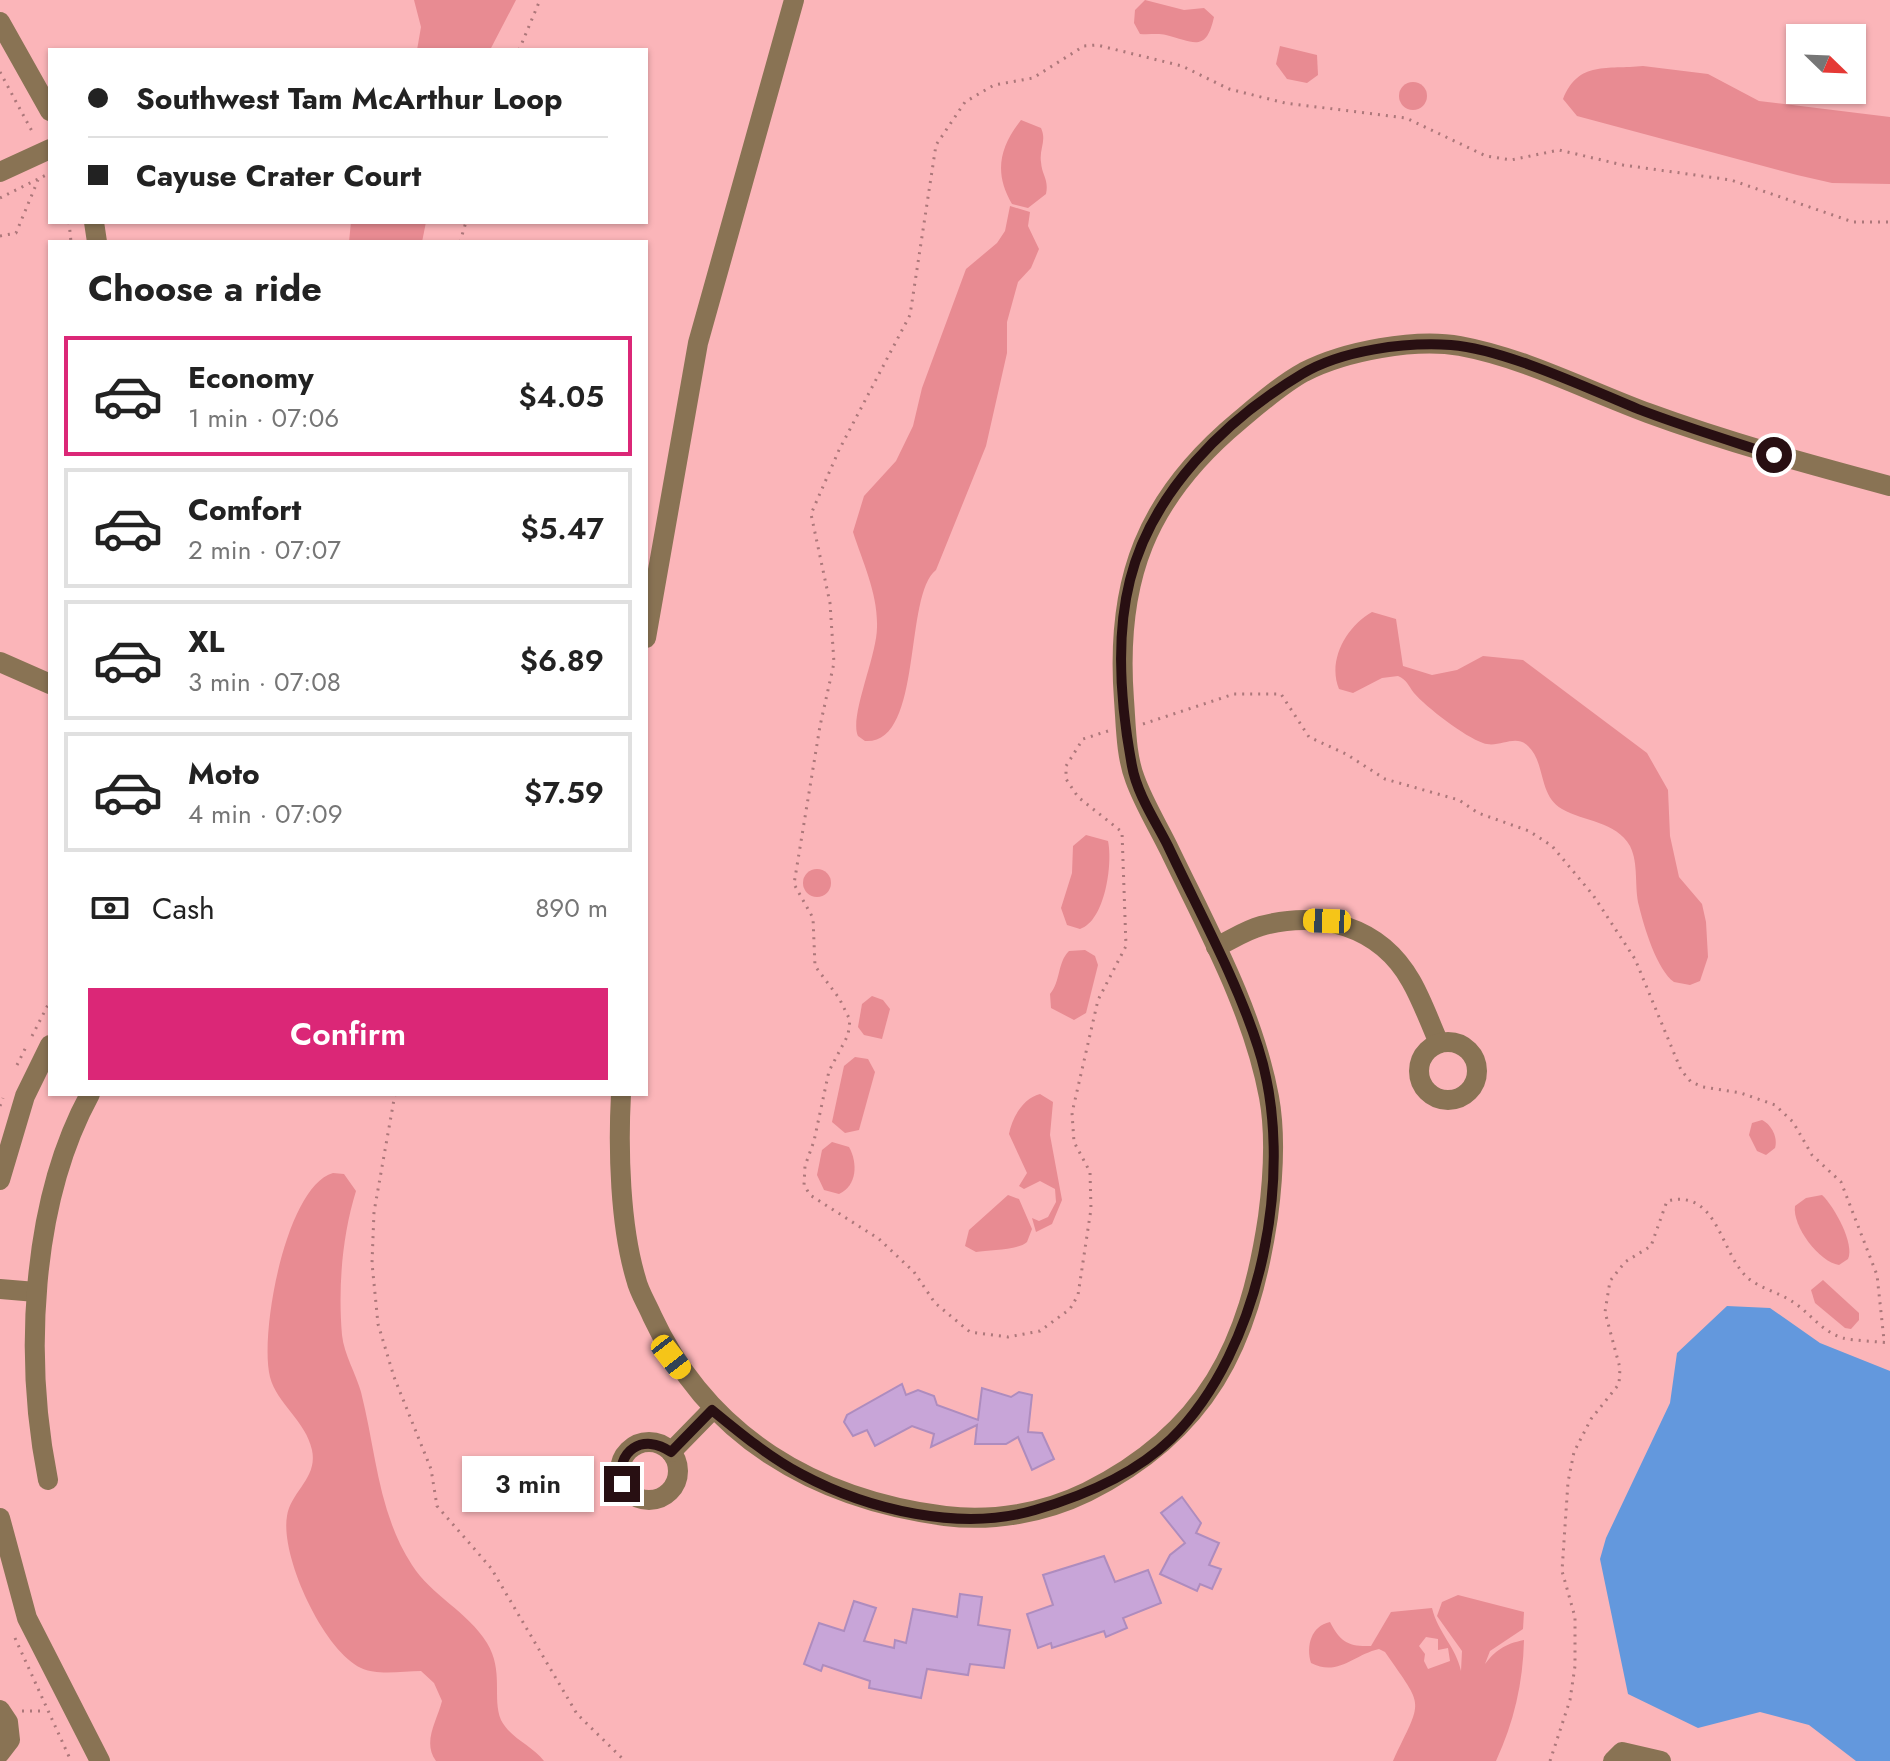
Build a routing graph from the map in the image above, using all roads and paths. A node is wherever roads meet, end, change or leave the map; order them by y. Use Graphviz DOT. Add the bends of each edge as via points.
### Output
graph roads {
  1 [pos="540,0"];
  2 [pos="794,0"];
  3 [pos="0,22"];
  4 [pos="520,48"];
  5 [pos="0,72"];
  6 [pos="48,107"];
  7 [pos="48,158"];
  8 [pos="0,172"];
  9 [pos="38,180"];
  10 [pos="0,198"];
  11 [pos="1890,222"];
  12 [pos="0,236"];
  13 [pos="1890,486"];
  14 [pos="648,627"];
  15 [pos="0,662"];
  16 [pos="48,683"];
  17 [pos="1126,727"];
  18 [pos="1216,947"];
  19 [pos="1439,1043"];
  20 [pos="48,1049"];
  21 [pos="89,1096"];
  22 [pos="395,1096"];
  23 [pos="621,1096"];
  24 [pos="0,1180"];
  25 [pos="0,1289"];
  26 [pos="36,1292"];
  27 [pos="1884,1340"];
  28 [pos="1890,1343"];
  29 [pos="712,1410"];
  30 [pos="671,1452"];
  31 [pos="48,1480"];
  32 [pos="0,1518"];
  33 [pos="13,1634"];
  34 [pos="0,1710"];
  35 [pos="0,1753"];
  36 [pos="71,1761"];
  37 [pos="100,1761"];
  38 [pos="625,1761"];
  39 [pos="1550,1761"];
  40 [pos="1613,1761"];
  41 [pos="1661,1761"];
  1 -- 4 [label="path"];
  2 -- 14 [label="street" via="698,343"];
  3 -- 6 [label="street"];
  5 -- 7 [label="path"];
  7 -- 8 [label="street"];
  7 -- 9 [label="path"];
  9 -- 10 [label="path"];
  9 -- 12 [label="path" via="16,233"];
  11 -- 17 [label="path" via="1853,222 1731,180 1559,150 1511,160 1486,156 1406,118 1285,103 1229,89 1182,66 1097,45 1084,46 1033,78 994,85 965,102 932,158 910,315 811,514 830,603 834,663 794,884 813,918 815,966 850,1020 829,1071 804,1185 810,1195 879,1239 914,1272 935,1303 970,1332 1008,1337 1040,1331 1063,1317 1078,1295 1091,1209 1090,1172 1074,1142 1072,1113 1098,1000 1126,946 1124,850 1122,832 1070,787 1066,766 1083,739"];
  13 -- 17 [label="street" via="1774,455 1537,368 1456,345 1385,346 1305,372 1237,422 1170,489 1147,531 1129,584 1120,650"];
  15 -- 16 [label="street"];
  17 -- 18 [label="street" via="1133,775"];
  17 -- 27 [label="path" via="1234,694 1281,694 1309,737 1385,779 1459,800 1552,846 1593,895 1635,959 1681,1070 1691,1082 1775,1105 1793,1122 1812,1155 1841,1182 1877,1275"];
  18 -- 19 [label="street" via="1259,926 1297,919 1364,932 1387,948 1411,981"];
  18 -- 29 [label="street" via="1259,1048 1271,1108 1272,1185 1259,1275 1239,1335 1210,1389 1170,1440 1120,1476 1071,1500 1018,1515 963,1519 858,1498 800,1474"];
  20 -- 24 [label="street" via="25,1096"];
  21 -- 26 [label="street" via="61,1167"];
  22 -- 38 [label="path" via="374,1212 378,1324 431,1469 437,1506 491,1568 577,1714"];
  23 -- 29 [label="street" via="625,1210 636,1280 671,1357"];
  25 -- 26 [label="street"];
  26 -- 31 [label="street" via="37,1427"];
  27 -- 28 [label="path"];
  27 -- 39 [label="path" via="1862,1342 1824,1328 1794,1303 1749,1279 1715,1220 1702,1209 1689,1201 1667,1201 1651,1246 1625,1262 1610,1281 1605,1312 1620,1368 1619,1384 1591,1419 1574,1452 1562,1571 1575,1617 1575,1666"];
  29 -- 30 [label="street"];
  32 -- 37 [label="street" via="27,1618"];
  33 -- 36 [label="path"];
  34 -- 35 [label="street" via="10,1740"];
  40 -- 41 [label="street" via="1622,1752"];
}
